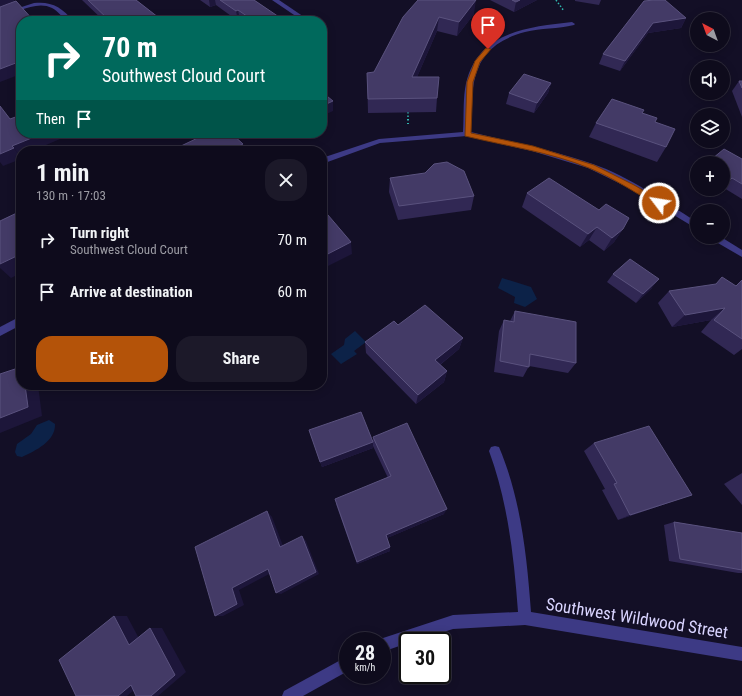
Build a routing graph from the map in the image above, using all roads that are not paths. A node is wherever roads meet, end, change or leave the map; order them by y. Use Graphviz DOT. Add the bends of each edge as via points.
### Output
graph roads {
  1 [pos="275,0"];
  2 [pos="43,2"];
  3 [pos="0,16"];
  4 [pos="64,16"];
  5 [pos="299,16"];
  6 [pos="572,24"];
  7 [pos="468,134"];
  8 [pos="327,159"];
  9 [pos="690,222"];
  10 [pos="726,244"];
  11 [pos="742,254"];
  12 [pos="16,323"];
  13 [pos="0,332"];
  14 [pos="495,451"];
  15 [pos="525,618"];
  16 [pos="391,642"];
  17 [pos="742,654"];
  18 [pos="339,668"];
  19 [pos="289,696"];
  1 -- 5 [label="street"];
  2 -- 3 [label="street"];
  2 -- 4 [label="street"];
  6 -- 7 [label="street" via="530,28 504,36 488,49 478,61 470,82"];
  7 -- 8 [label="street" via="379,141"];
  7 -- 9 [label="street" via="591,166 632,186"];
  10 -- 11 [label="street"];
  12 -- 13 [label="street"];
  14 -- 15 [label="street, Southwest Wildwood Street" via="514,514"];
  15 -- 16 [label="street, Southwest Wildwood Street" via="453,622"];
  15 -- 17 [label="street, Southwest Wildwood Street"];
  18 -- 19 [label="street"];
}
